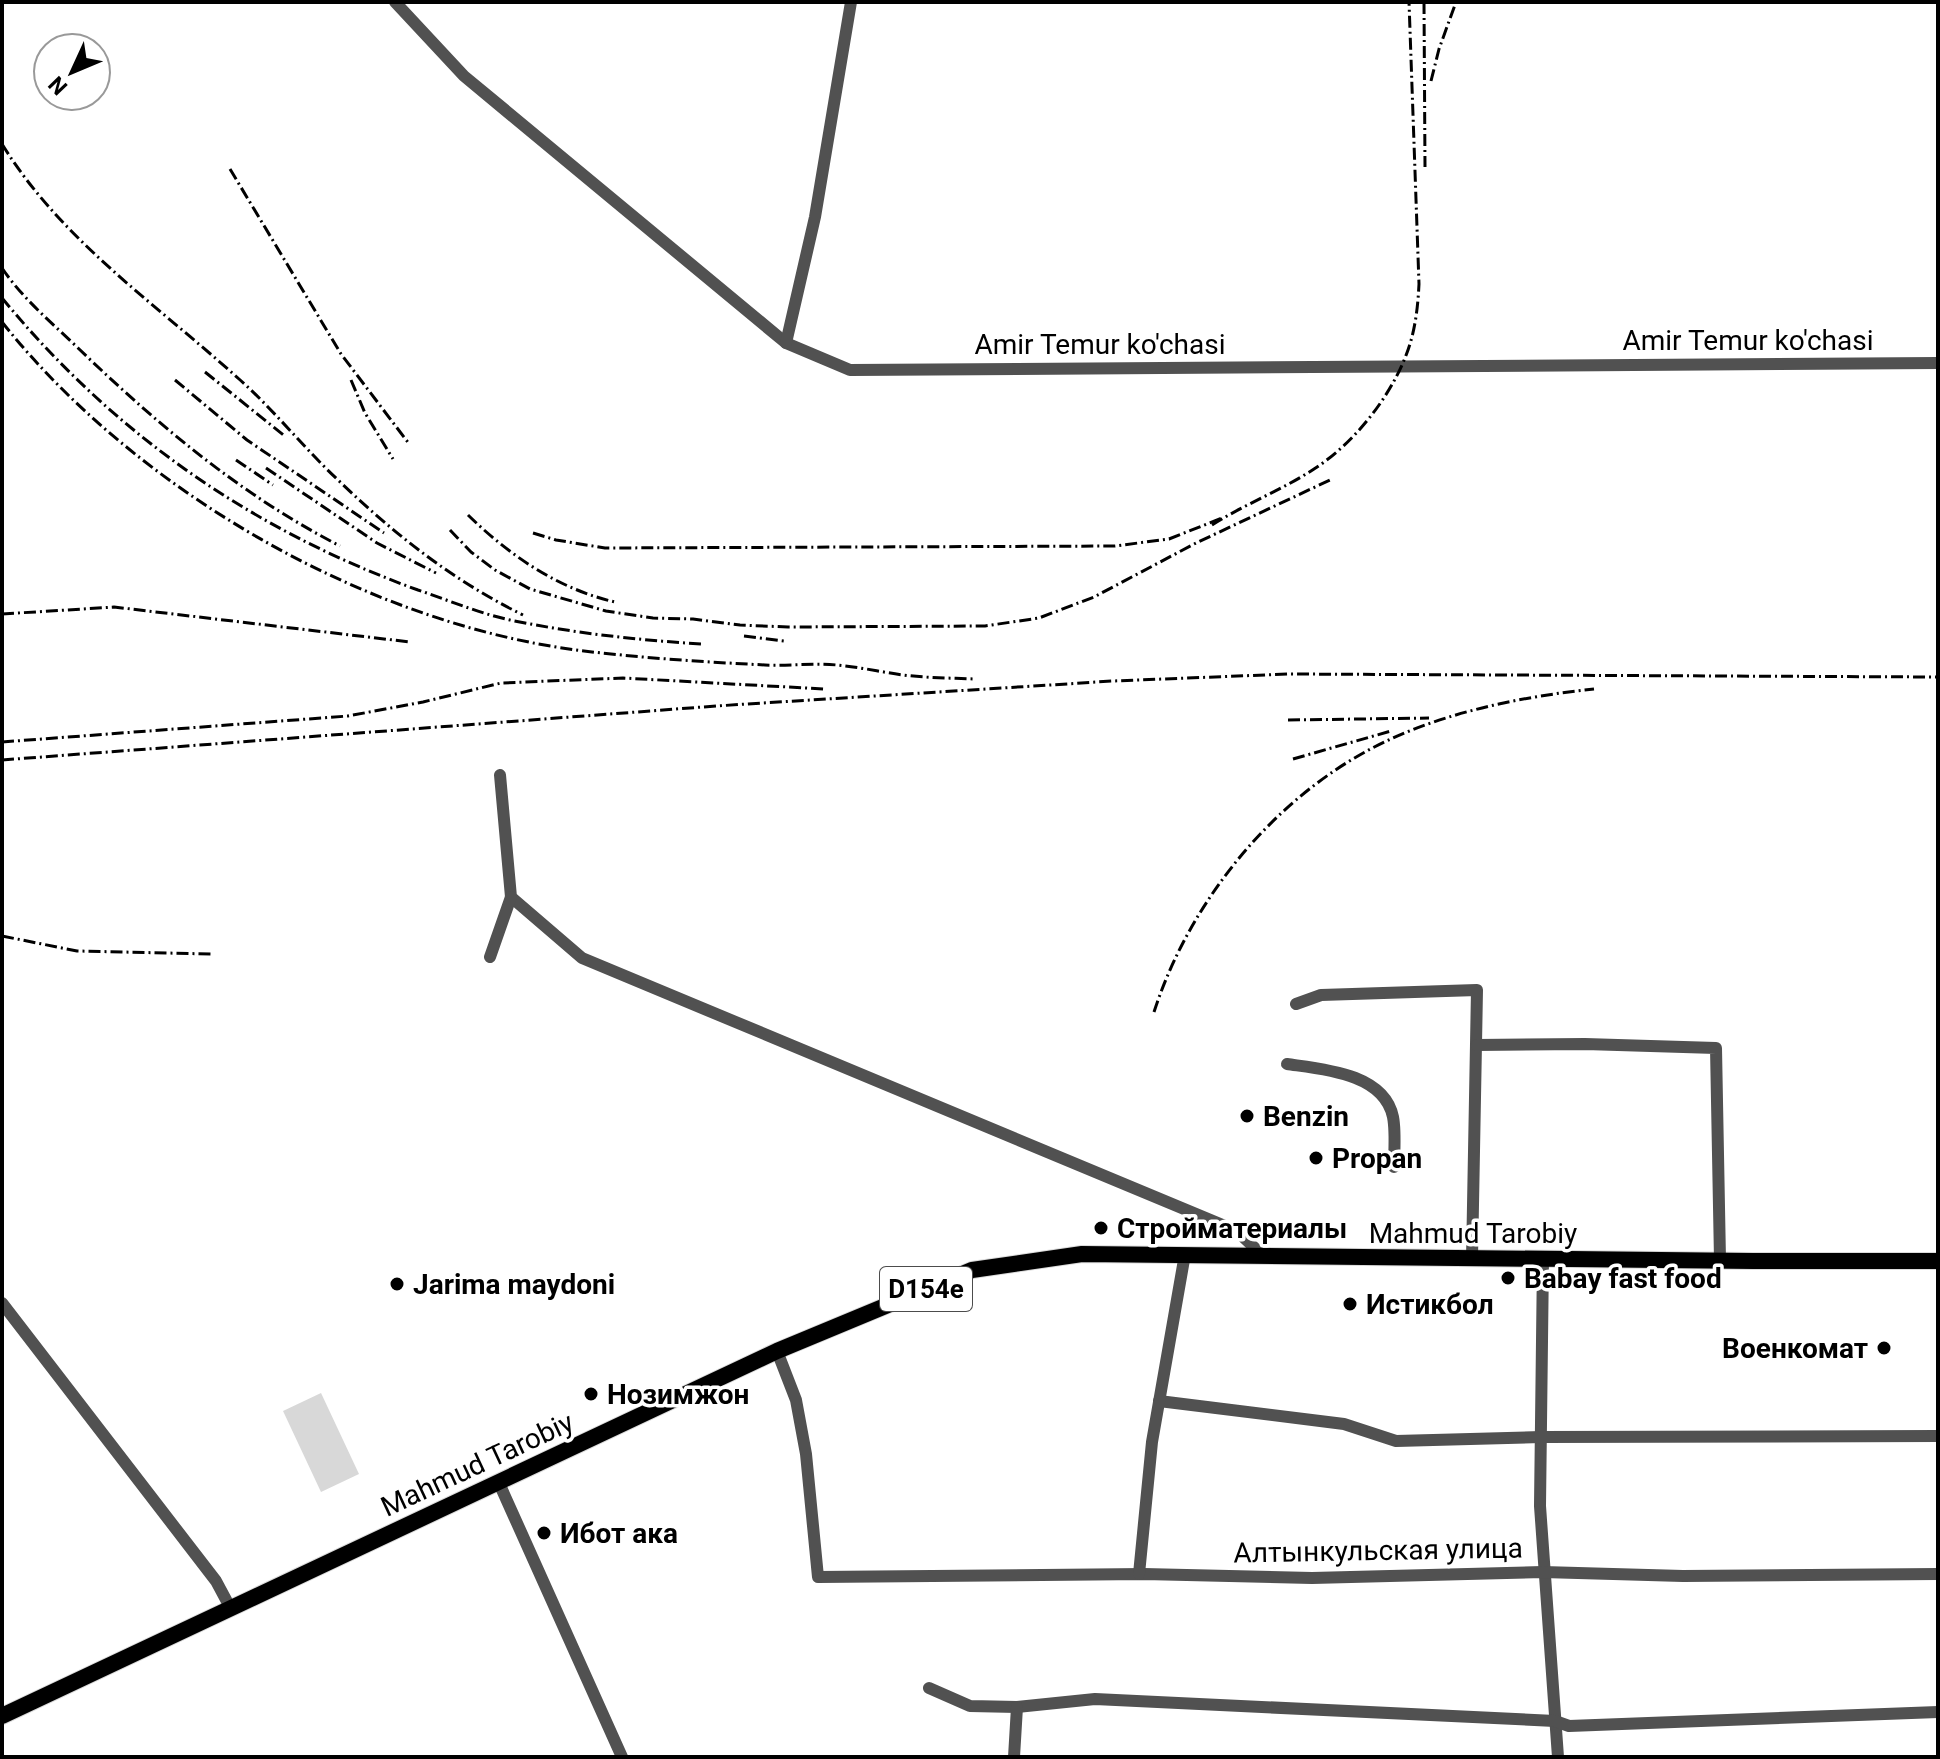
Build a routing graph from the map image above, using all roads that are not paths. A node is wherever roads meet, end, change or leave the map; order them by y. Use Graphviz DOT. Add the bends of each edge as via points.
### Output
graph roads {
  1 [pos="395,2"];
  2 [pos="851,2"];
  3 [pos="786,343"];
  4 [pos="1938,363"];
  5 [pos="500,775"];
  6 [pos="511,897"];
  7 [pos="490,957"];
  8 [pos="1296,1004"];
  9 [pos="1477,1045"];
  10 [pos="1287,1064"];
  11 [pos="1394,1167"];
  12 [pos="1185,1254"];
  13 [pos="1261,1254"];
  14 [pos="1472,1259"];
  15 [pos="1543,1259"];
  16 [pos="1720,1260"];
  17 [pos="1938,1261"];
  18 [pos="2,1303"];
  19 [pos="777,1351"];
  20 [pos="1159,1401"];
  21 [pos="1938,1436"];
  22 [pos="1541,1437"];
  23 [pos="499,1483"];
  24 [pos="1543,1572"];
  25 [pos="1139,1574"];
  26 [pos="1938,1574"];
  27 [pos="231,1609"];
  28 [pos="929,1688"];
  29 [pos="1017,1707"];
  30 [pos="1938,1712"];
  31 [pos="2,1716"];
  32 [pos="1555,1721"];
  33 [pos="622,1757"];
  34 [pos="1014,1757"];
  35 [pos="1558,1757"];
  1 -- 3 [label="street, Amir Temur ko'chasi" via="464,76"];
  2 -- 3 [label="street" via="815,217"];
  3 -- 4 [label="street, Amir Temur ko'chasi" via="850,370"];
  5 -- 6 [label="street"];
  6 -- 7 [label="street"];
  6 -- 13 [label="street" via="582,958 1237,1231"];
  8 -- 9 [label="street" via="1321,995 1477,990"];
  9 -- 14 [label="street"];
  9 -- 16 [label="street" via="1716,1048"];
  10 -- 11 [label="street" via="1357,1076 1379,1094 1393,1117"];
  12 -- 13 [label="main road, Mahmud Tarobiy / D154e"];
  12 -- 19 [label="main road, Mahmud Tarobiy / D154e" via="1082,1254 972,1270"];
  12 -- 20 [label="street"];
  13 -- 14 [label="main road, Mahmud Tarobiy / D154e"];
  14 -- 15 [label="main road, Mahmud Tarobiy / D154e"];
  15 -- 16 [label="main road, Mahmud Tarobiy / D154e"];
  15 -- 22 [label="street"];
  16 -- 17 [label="main road, Mahmud Tarobiy / D154e"];
  18 -- 27 [label="street" via="216,1581"];
  19 -- 23 [label="main road, Mahmud Tarobiy / D154e"];
  19 -- 25 [label="street, Алтынкульская улица" via="796,1400 806,1454 818,1577"];
  20 -- 22 [label="street" via="1344,1424 1396,1441"];
  20 -- 25 [label="street"];
  21 -- 22 [label="street"];
  22 -- 24 [label="street"];
  23 -- 27 [label="main road, Mahmud Tarobiy / D154e"];
  23 -- 33 [label="street"];
  24 -- 25 [label="street, Алтынкульская улица" via="1312,1578"];
  24 -- 26 [label="street, Алтынкульская улица"];
  24 -- 32 [label="street"];
  27 -- 31 [label="main road, Mahmud Tarobiy / D154e"];
  28 -- 29 [label="street" via="970,1706"];
  29 -- 32 [label="street" via="1095,1699"];
  29 -- 34 [label="street"];
  30 -- 32 [label="street" via="1569,1726"];
  32 -- 35 [label="street"];
}
